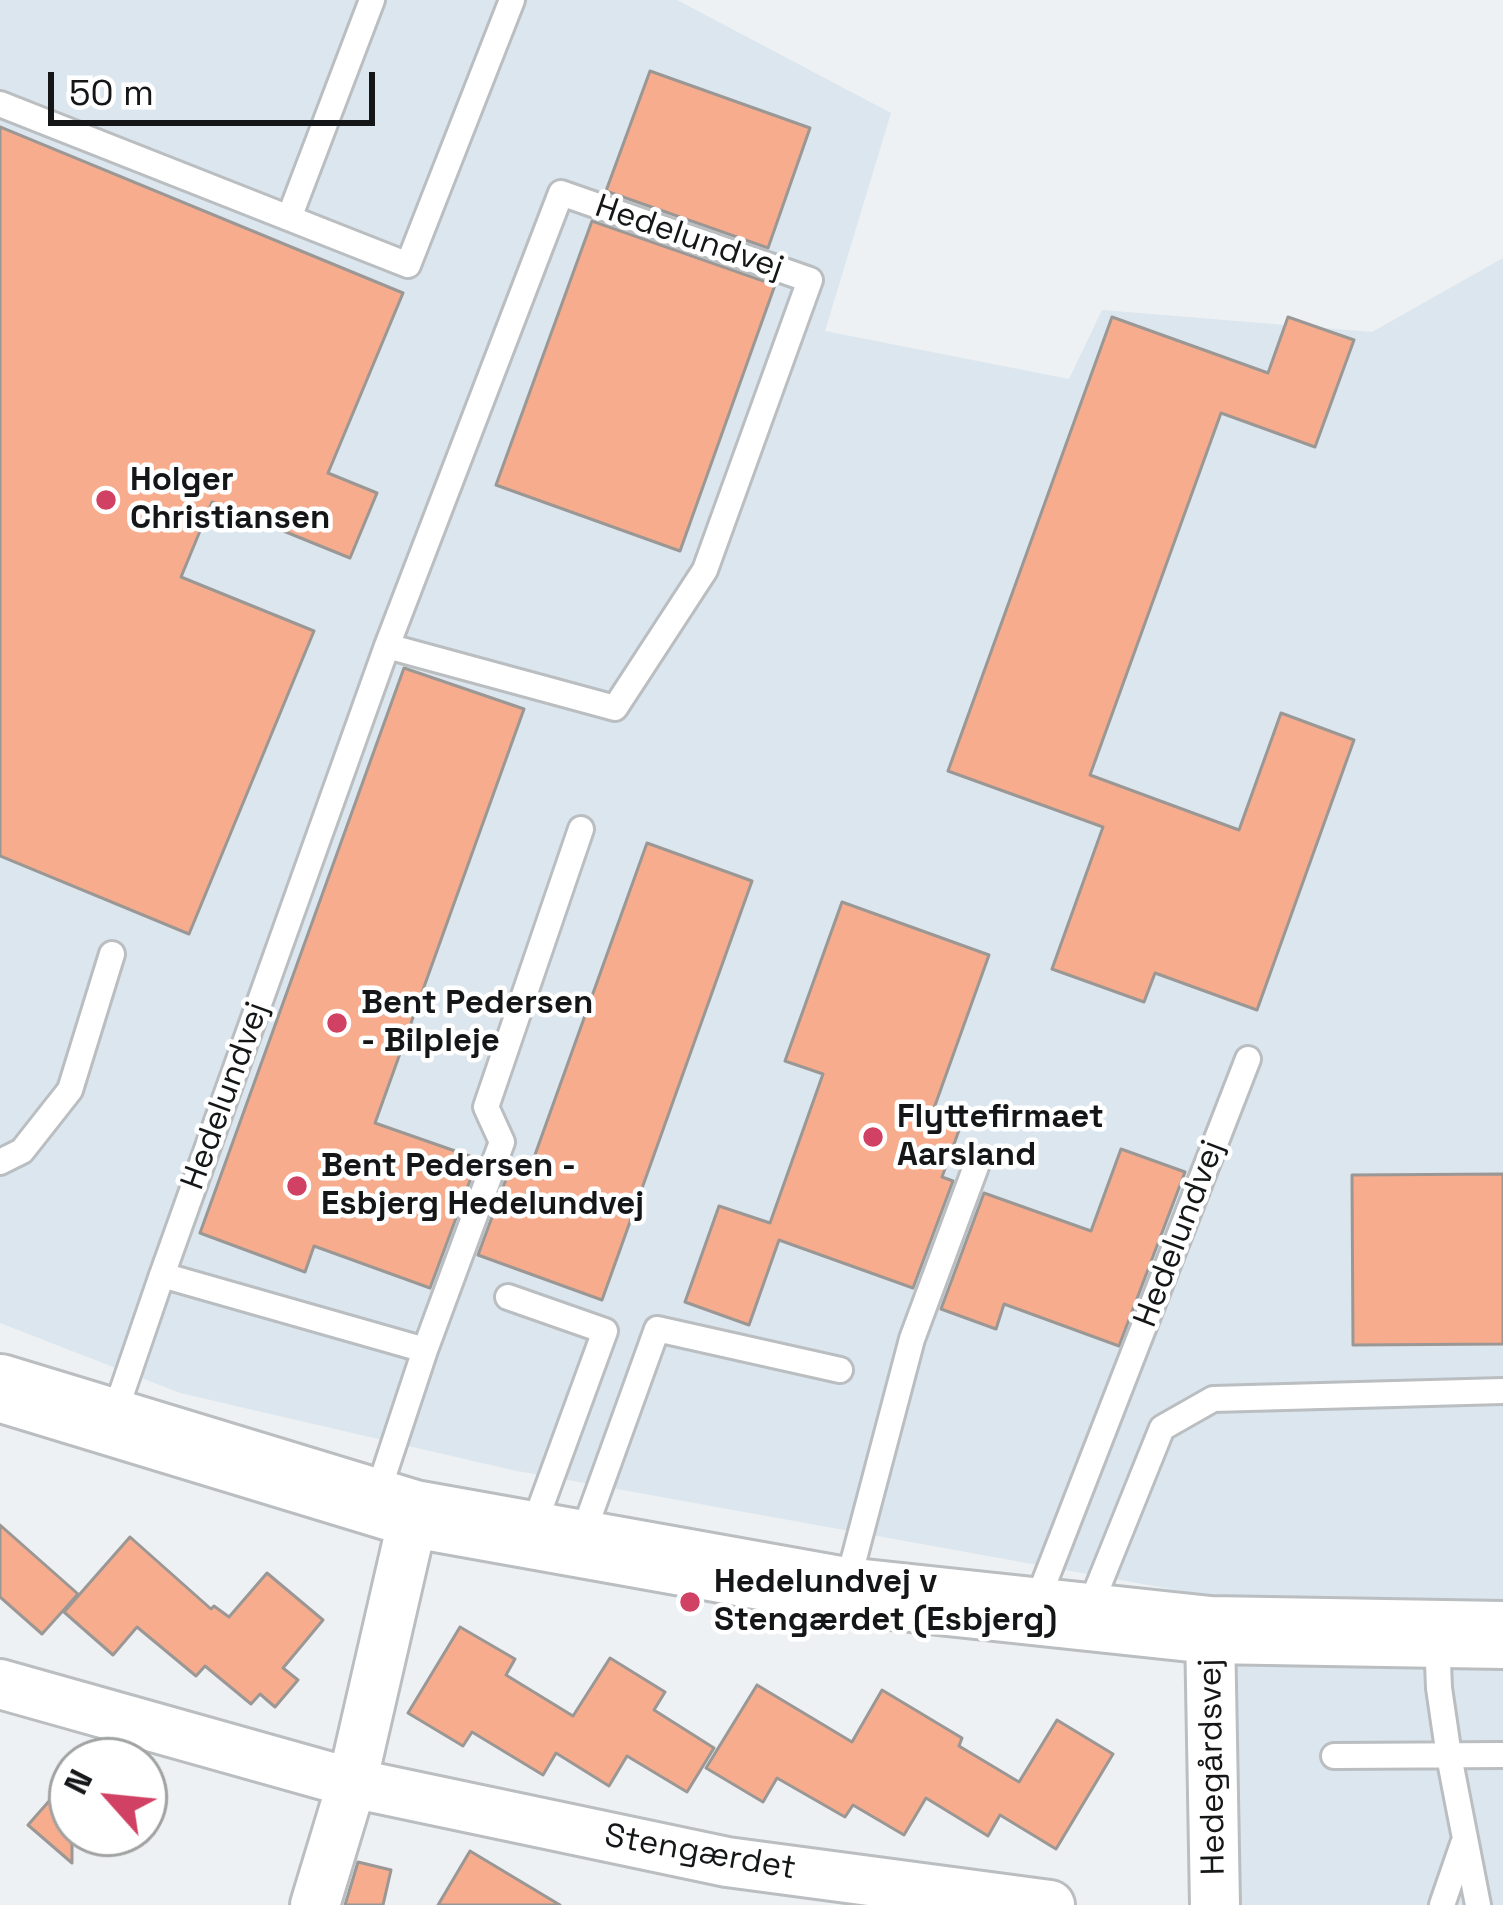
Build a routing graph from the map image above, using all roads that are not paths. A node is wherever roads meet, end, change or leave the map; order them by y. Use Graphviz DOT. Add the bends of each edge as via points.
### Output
graph roads {
  1 [pos="372,0"];
  2 [pos="512,0"];
  3 [pos="0,104"];
  4 [pos="289,218"];
  5 [pos="387,646"];
  6 [pos="581,829"];
  7 [pos="112,954"];
  8 [pos="1248,1059"];
  9 [pos="978,1161"];
  10 [pos="0,1162"];
  11 [pos="162,1275"];
  12 [pos="508,1297"];
  13 [pos="425,1350"];
  14 [pos="840,1370"];
  15 [pos="0,1388"];
  16 [pos="1503,1390"];
  17 [pos="111,1424"];
  18 [pos="394,1508"];
  19 [pos="554,1540"];
  20 [pos="845,1592"];
  21 [pos="1060,1614"];
  22 [pos="1210,1630"];
  23 [pos="1503,1635"];
  24 [pos="1437,1636"];
  25 [pos="0,1684"];
  26 [pos="1503,1755"];
  27 [pos="1334,1756"];
  28 [pos="1448,1756"];
  29 [pos="352,1783"];
  30 [pos="1464,1841"];
  31 [pos="315,1905"];
  32 [pos="1050,1905"];
  33 [pos="1215,1905"];
  34 [pos="1442,1905"];
  35 [pos="1478,1905"];
  1 -- 4 [label="lane"];
  2 -- 4 [label="lane" via="408,265"];
  3 -- 4 [label="lane"];
  5 -- 5 [label="lane, Hedelundvej" via="615,708 705,570 810,280 561,193"];
  5 -- 11 [label="lane, Hedelundvej"];
  6 -- 13 [label="lane" via="486,1107 502,1142"];
  7 -- 10 [label="lane" via="70,1090 22,1151"];
  8 -- 21 [label="lane, Hedelundvej"];
  9 -- 20 [label="lane" via="912,1339"];
  11 -- 13 [label="lane"];
  11 -- 17 [label="lane, Hedelundvej"];
  12 -- 19 [label="lane" via="605,1331"];
  13 -- 18 [label="lane"];
  14 -- 19 [label="lane" via="657,1329"];
  15 -- 17 [label="street"];
  16 -- 21 [label="lane" via="1213,1399 1162,1428"];
  17 -- 18 [label="street"];
  18 -- 19 [label="street"];
  18 -- 29 [label="street"];
  19 -- 20 [label="street"];
  20 -- 21 [label="street"];
  21 -- 22 [label="street"];
  22 -- 24 [label="street"];
  22 -- 33 [label="street, Hedegårdsvej"];
  23 -- 24 [label="street"];
  24 -- 28 [label="lane"];
  25 -- 29 [label="street, Stengærdet"];
  26 -- 28 [label="lane"];
  27 -- 28 [label="lane"];
  28 -- 30 [label="lane"];
  29 -- 31 [label="street"];
  29 -- 32 [label="street, Stengærdet" via="727,1862"];
  30 -- 34 [label="lane"];
  30 -- 35 [label="lane"];
}
